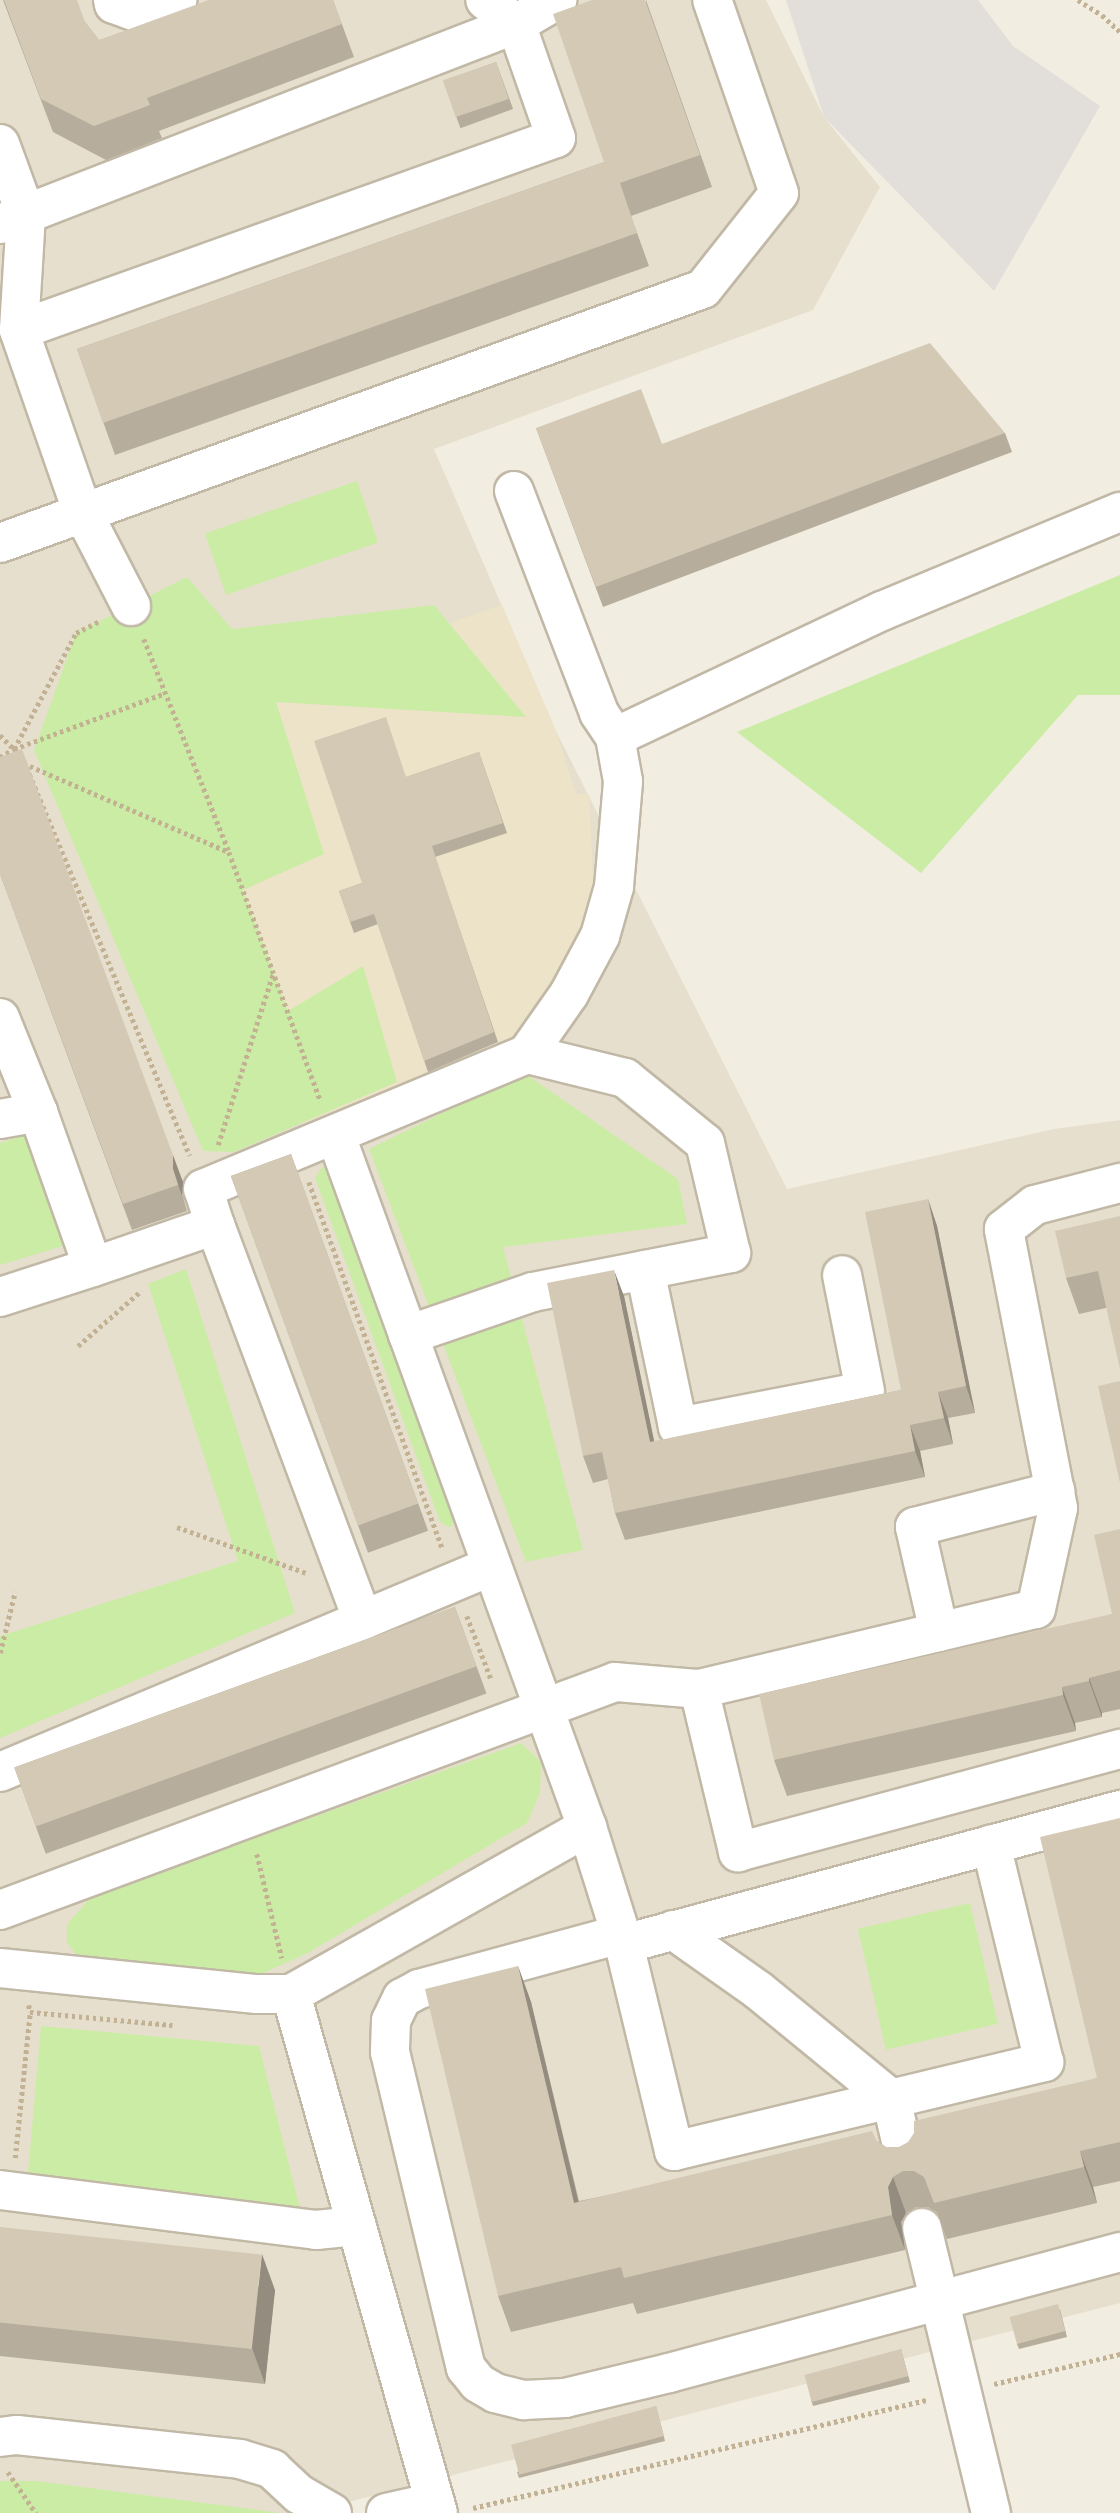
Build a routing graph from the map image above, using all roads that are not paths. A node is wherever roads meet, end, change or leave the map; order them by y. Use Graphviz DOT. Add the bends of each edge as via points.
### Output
graph roads {
  1 [pos="113,0"];
  2 [pos="177,0"];
  3 [pos="485,0"];
  4 [pos="558,0"];
  5 [pos="712,0"];
  6 [pos="516,24"];
  7 [pos="0,144"];
  8 [pos="13,219"];
  9 [pos="19,330"];
  10 [pos="514,491"];
  11 [pos="82,511"];
  12 [pos="1120,512"];
  13 [pos="0,543"];
  14 [pos="131,606"];
  15 [pos="615,737"];
  16 [pos="0,1018"];
  17 [pos="527,1054"];
  18 [pos="38,1112"];
  19 [pos="0,1119"];
  20 [pos="331,1125"];
  21 [pos="1120,1184"];
  22 [pos="215,1225"];
  23 [pos="93,1267"];
  24 [pos="645,1270"];
  25 [pos="842,1275"];
  26 [pos="0,1297"];
  27 [pos="408,1335"];
  28 [pos="1055,1491"];
  29 [pos="492,1566"];
  30 [pos="363,1620"];
  31 [pos="939,1632"];
  32 [pos="699,1689"];
  33 [pos="544,1709"];
  34 [pos="1120,1749"];
  35 [pos="0,1772"];
  36 [pos="1120,1810"];
  37 [pos="587,1827"];
  38 [pos="991,1844"];
  39 [pos="0,1911"];
  40 [pos="673,1930"];
  41 [pos="623,1939"];
  42 [pos="10,1970"];
  43 [pos="291,1994"];
  44 [pos="891,2099"];
  45 [pos="906,2162"];
  46 [pos="6,2191"];
  47 [pos="357,2226"];
  48 [pos="922,2228"];
  49 [pos="1120,2252"];
  50 [pos="940,2301"];
  51 [pos="4,2454"];
  52 [pos="446,2508"];
  53 [pos="332,2513"];
  54 [pos="386,2513"];
  55 [pos="991,2513"];
  1 -- 2 [label="street" via="141,14"];
  3 -- 6 [label="street"];
  4 -- 6 [label="street"];
  5 -- 11 [label="street" via="779,193 703,289"];
  6 -- 8 [label="street"];
  6 -- 9 [label="street" via="556,138"];
  7 -- 8 [label="street"];
  8 -- 9 [label="street"];
  9 -- 11 [label="street"];
  10 -- 15 [label="street" via="598,713"];
  11 -- 13 [label="street"];
  11 -- 14 [label="street"];
  12 -- 15 [label="street" via="882,611"];
  15 -- 17 [label="street" via="623,781 610,900 600,936"];
  16 -- 18 [label="street"];
  17 -- 20 [label="street"];
  17 -- 24 [label="street" via="625,1078 705,1143 731,1253"];
  18 -- 19 [label="street"];
  18 -- 23 [label="street"];
  20 -- 22 [label="street" via="298,1151 203,1189"];
  20 -- 27 [label="street"];
  21 -- 28 [label="street" via="1035,1205 1004,1229"];
  22 -- 23 [label="street"];
  22 -- 30 [label="street"];
  23 -- 26 [label="street"];
  24 -- 25 [label="street" via="678,1427 865,1391"];
  24 -- 27 [label="street" via="533,1292"];
  27 -- 29 [label="street"];
  28 -- 31 [label="street" via="1058,1508 1036,1609"];
  28 -- 31 [label="street" via="915,1527"];
  29 -- 30 [label="street"];
  29 -- 33 [label="street"];
  30 -- 35 [label="street"];
  31 -- 32 [label="street"];
  32 -- 33 [label="street" via="615,1682"];
  32 -- 34 [label="street" via="738,1852"];
  33 -- 37 [label="street"];
  33 -- 39 [label="street"];
  36 -- 38 [label="street"];
  37 -- 41 [label="street"];
  37 -- 43 [label="street"];
  38 -- 40 [label="street"];
  38 -- 44 [label="street" via="1044,2062"];
  39 -- 42 [label="street"];
  40 -- 41 [label="street"];
  40 -- 44 [label="street" via="758,1990"];
  41 -- 44 [label="street" via="674,2151"];
  41 -- 50 [label="street" via="419,1989 402,1998 391,2021 390,2052 466,2368 478,2383 524,2400 565,2398"];
  42 -- 43 [label="street"];
  43 -- 47 [label="street"];
  44 -- 45 [label="street"];
  46 -- 47 [label="street" via="316,2230"];
  47 -- 52 [label="street"];
  48 -- 50 [label="street"];
  49 -- 50 [label="street"];
  50 -- 55 [label="street"];
  51 -- 53 [label="street" via="17,2435 240,2459 272,2469 299,2494"];
  52 -- 54 [label="street"];
}
